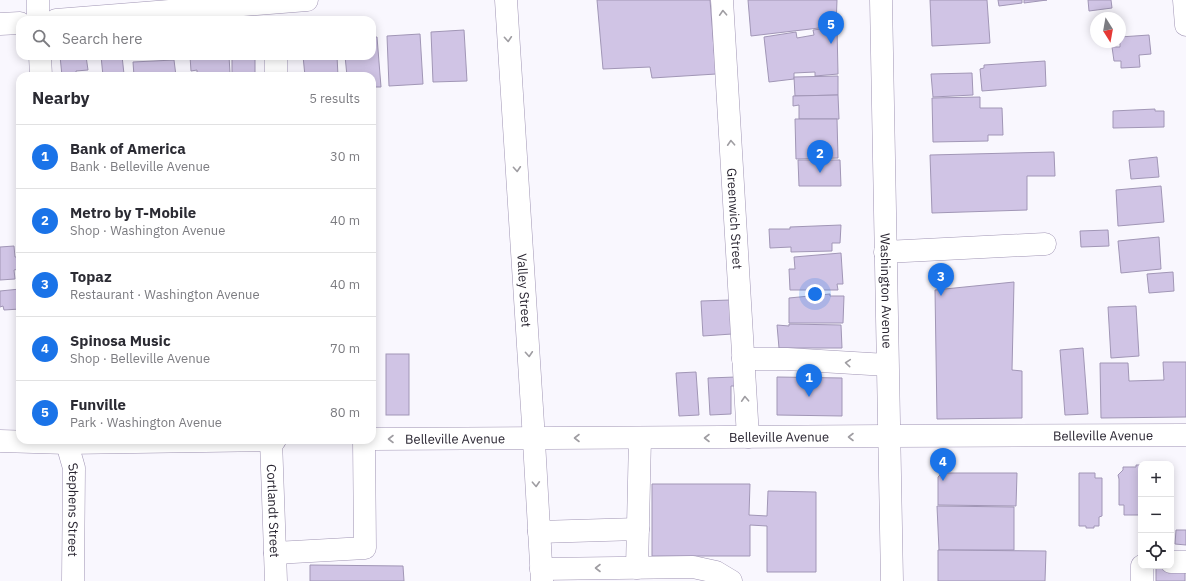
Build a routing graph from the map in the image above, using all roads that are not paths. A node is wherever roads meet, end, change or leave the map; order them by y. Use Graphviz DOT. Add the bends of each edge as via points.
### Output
graph roads {
  1 [pos="38,0"];
  2 [pos="307,0"];
  3 [pos="506,0"];
  4 [pos="722,0"];
  5 [pos="881,0"];
  6 [pos="1184,0"];
  7 [pos="277,8"];
  8 [pos="38,16"];
  9 [pos="130,16"];
  10 [pos="16,23"];
  11 [pos="0,24"];
  12 [pos="1186,25"];
  13 [pos="40,60"];
  14 [pos="276,60"];
  15 [pos="41,72"];
  16 [pos="276,72"];
  17 [pos="1045,244"];
  18 [pos="885,252"];
  19 [pos="743,359"];
  20 [pos="887,365"];
  21 [pos="1186,435"];
  22 [pos="890,436"];
  23 [pos="640,438"];
  24 [pos="748,438"];
  25 [pos="376,439"];
  26 [pos="534,439"];
  27 [pos="0,441"];
  28 [pos="16,441"];
  29 [pos="68,444"];
  30 [pos="271,444"];
  31 [pos="364,444"];
  32 [pos="638,529"];
  33 [pos="539,532"];
  34 [pos="276,553"];
  35 [pos="1174,562"];
  36 [pos="1186,562"];
  37 [pos="637,568"];
  38 [pos="1142,569"];
  39 [pos="541,575"];
  40 [pos="73,581"];
  41 [pos="276,581"];
  42 [pos="731,581"];
  43 [pos="892,581"];
  44 [pos="1142,581"];
  1 -- 8 [label="street"];
  2 -- 7 [label="street"];
  3 -- 26 [label="street, Valley Street, one-way"];
  19 -- 4 [label="street, Greenwich Street, one-way"];
  5 -- 18 [label="street, Washington Avenue"];
  6 -- 12 [label="street"];
  7 -- 9 [label="street"];
  10 -- 11 [label="street"];
  13 -- 15 [label="street"];
  14 -- 16 [label="street"];
  17 -- 18 [label="street"];
  18 -- 20 [label="street, Washington Avenue"];
  20 -- 19 [label="street, one-way"];
  24 -- 19 [label="street, Greenwich Street, one-way"];
  20 -- 22 [label="street, Washington Avenue"];
  21 -- 22 [label="street, Belleville Avenue"];
  22 -- 24 [label="street, Belleville Avenue, one-way"];
  22 -- 43 [label="street, Washington Avenue"];
  24 -- 23 [label="street, Belleville Avenue, one-way"];
  23 -- 26 [label="street, Belleville Avenue, one-way"];
  23 -- 32 [label="street"];
  26 -- 25 [label="street, Belleville Avenue, one-way"];
  26 -- 33 [label="street, Valley Street, one-way"];
  27 -- 28 [label="street"];
  29 -- 40 [label="street, Stephens Street" via="74,468"];
  30 -- 34 [label="street, Cortlandt Street"];
  31 -- 34 [label="street" via="365,548"];
  32 -- 33 [label="street"];
  32 -- 37 [label="street"];
  33 -- 39 [label="street, Valley Street"];
  34 -- 41 [label="street, Cortlandt Street"];
  35 -- 36 [label="street"];
  37 -- 39 [label="street, one-way"];
  37 -- 42 [label="street" via="693,568 716,572"];
  38 -- 44 [label="street"];
}
